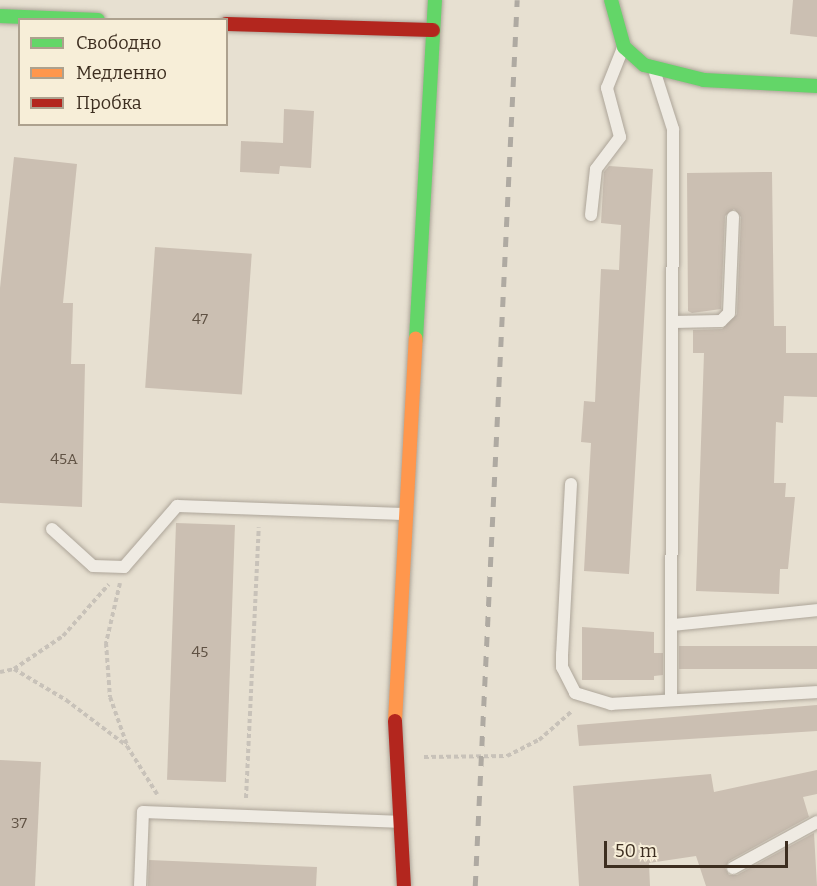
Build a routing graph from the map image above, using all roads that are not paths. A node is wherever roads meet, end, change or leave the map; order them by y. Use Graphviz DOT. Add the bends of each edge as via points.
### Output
graph roads {
  1 [pos="435,0"];
  2 [pos="611,0"];
  3 [pos="0,16"];
  4 [pos="49,18"];
  5 [pos="228,24"];
  6 [pos="433,30"];
  7 [pos="624,47"];
  8 [pos="654,69"];
  9 [pos="817,86"];
  10 [pos="591,215"];
  11 [pos="733,217"];
  12 [pos="673,322"];
  13 [pos="571,484"];
  14 [pos="404,514"];
  15 [pos="52,529"];
  16 [pos="817,610"];
  17 [pos="673,625"];
  18 [pos="817,692"];
  19 [pos="671,699"];
  20 [pos="398,822"];
  21 [pos="817,822"];
  22 [pos="733,867"];
  23 [pos="140,886"];
  24 [pos="404,886"];
  1 -- 6 [label="main road"];
  2 -- 7 [label="main road"];
  3 -- 4 [label="main road"];
  5 -- 6 [label="main road"];
  6 -- 14 [label="main road"];
  7 -- 8 [label="main road" via="630,57"];
  7 -- 10 [label="lane" via="607,88 620,137 596,169"];
  8 -- 9 [label="main road" via="704,80"];
  8 -- 12 [label="lane" via="673,129"];
  11 -- 12 [label="lane" via="726,318"];
  12 -- 17 [label="lane"];
  13 -- 19 [label="lane" via="562,667 575,693 595,701"];
  14 -- 15 [label="lane" via="177,506 124,567 93,566"];
  14 -- 20 [label="main road" via="395,717"];
  16 -- 17 [label="lane"];
  17 -- 19 [label="lane"];
  18 -- 19 [label="lane"];
  20 -- 23 [label="lane" via="142,812"];
  20 -- 24 [label="main road"];
  21 -- 22 [label="lane"];
}
